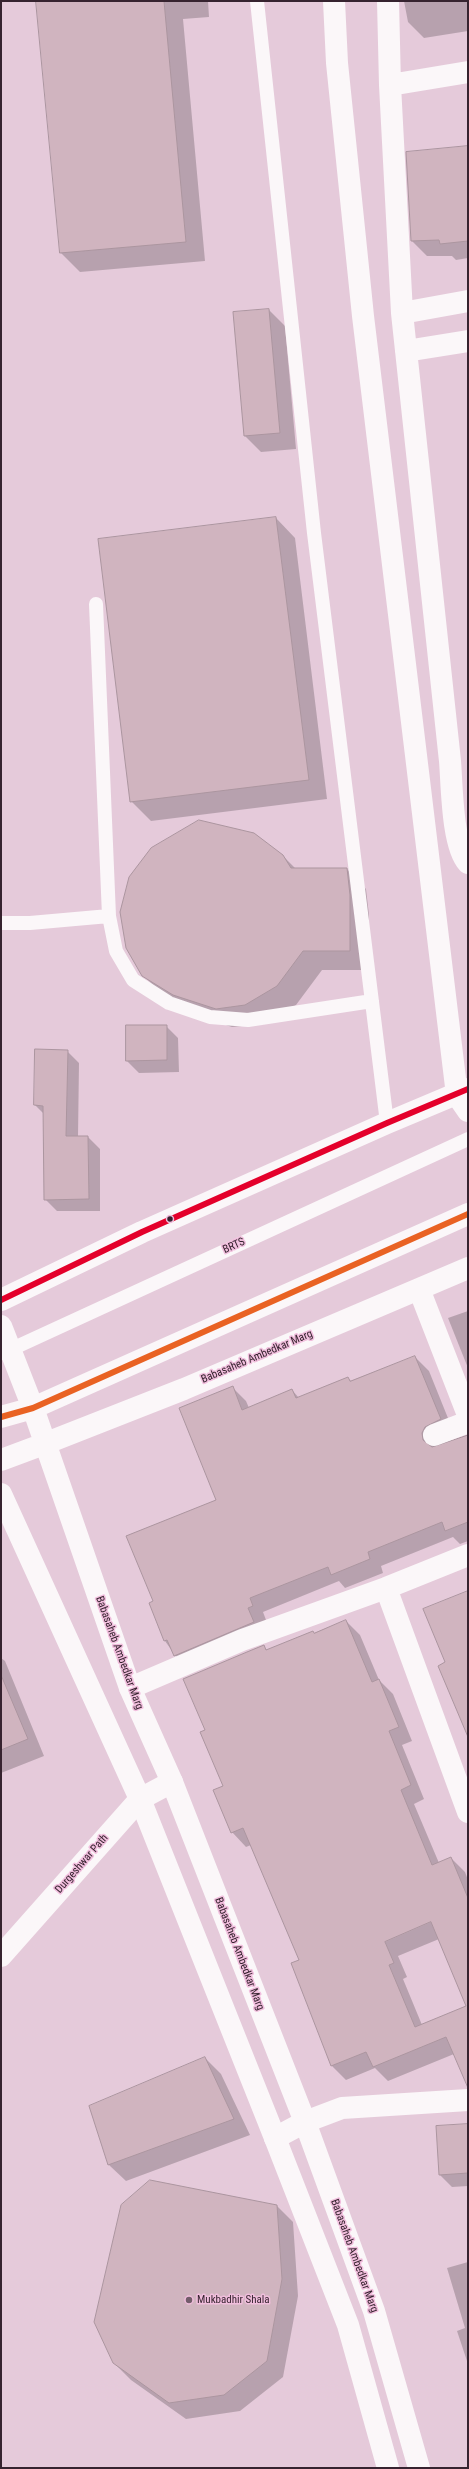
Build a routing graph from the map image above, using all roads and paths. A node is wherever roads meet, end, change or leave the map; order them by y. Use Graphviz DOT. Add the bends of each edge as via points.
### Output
graph roads {
  1 [pos="257,1"];
  2 [pos="334,1"];
  3 [pos="388,1"];
  4 [pos="468,72"];
  5 [pos="390,86"];
  6 [pos="468,301"];
  7 [pos="402,313"];
  8 [pos="468,341"];
  9 [pos="406,351"];
  10 [pos="96,604"];
  11 [pos="468,862"];
  12 [pos="109,916"];
  13 [pos="1,923"];
  14 [pos="372,1001"];
  15 [pos="464,1098"];
  16 [pos="387,1123"];
  17 [pos="468,1139"];
  18 [pos="468,1214"];
  19 [pos="468,1268"];
  20 [pos="419,1288"];
  21 [pos="1,1300"];
  22 [pos="1,1326"];
  23 [pos="6,1351"];
  24 [pos="33,1408"];
  25 [pos="468,1415"];
  26 [pos="1,1417"];
  27 [pos="468,1422"];
  28 [pos="434,1435"];
  29 [pos="44,1444"];
  30 [pos="1,1460"];
  31 [pos="1,1494"];
  32 [pos="468,1555"];
  33 [pos="386,1588"];
  34 [pos="130,1688"];
  35 [pos="172,1782"];
  36 [pos="140,1800"];
  37 [pos="468,1812"];
  38 [pos="1,1956"];
  39 [pos="468,2100"];
  40 [pos="305,2122"];
  41 [pos="275,2138"];
  42 [pos="388,2468"];
  43 [pos="419,2468"];
  1 -- 14 [label="lane" via="314,541"];
  2 -- 15 [label="street" via="337,63 363,316"];
  3 -- 5 [label="street"];
  4 -- 5 [label="street"];
  5 -- 7 [label="street"];
  6 -- 7 [label="street"];
  7 -- 9 [label="street"];
  8 -- 9 [label="street"];
  9 -- 11 [label="street" via="455,822 463,857"];
  10 -- 12 [label="lane"];
  12 -- 13 [label="lane"];
  12 -- 14 [label="lane" via="116,951 133,980 169,1003 210,1016 248,1020"];
  14 -- 16 [label="lane"];
  15 -- 16 [label="street"];
  16 -- 21 [label="street" via="109,1246"];
  17 -- 23 [label="lane, BRTS"];
  18 -- 24 [label="street"];
  19 -- 20 [label="street, Babasaheb Ambedkar Marg"];
  20 -- 25 [label="street"];
  20 -- 29 [label="street, Babasaheb Ambedkar Marg" via="184,1389"];
  22 -- 23 [label="street, Babasaheb Ambedkar Marg"];
  23 -- 24 [label="street, Babasaheb Ambedkar Marg"];
  24 -- 26 [label="street"];
  24 -- 29 [label="street, Babasaheb Ambedkar Marg"];
  27 -- 28 [label="street"];
  29 -- 30 [label="street, Babasaheb Ambedkar Marg"];
  29 -- 34 [label="street, Babasaheb Ambedkar Marg"];
  31 -- 36 [label="street"];
  32 -- 33 [label="street"];
  33 -- 34 [label="street" via="242,1640"];
  33 -- 37 [label="street"];
  34 -- 35 [label="street, Babasaheb Ambedkar Marg"];
  35 -- 36 [label="street, Durgeshwar Path"];
  35 -- 40 [label="street, Babasaheb Ambedkar Marg"];
  36 -- 38 [label="street, Durgeshwar Path"];
  36 -- 41 [label="street"];
  39 -- 40 [label="street" via="342,2108"];
  40 -- 41 [label="street"];
  40 -- 43 [label="street, Babasaheb Ambedkar Marg" via="374,2311"];
  41 -- 42 [label="street" via="348,2325"];
}
